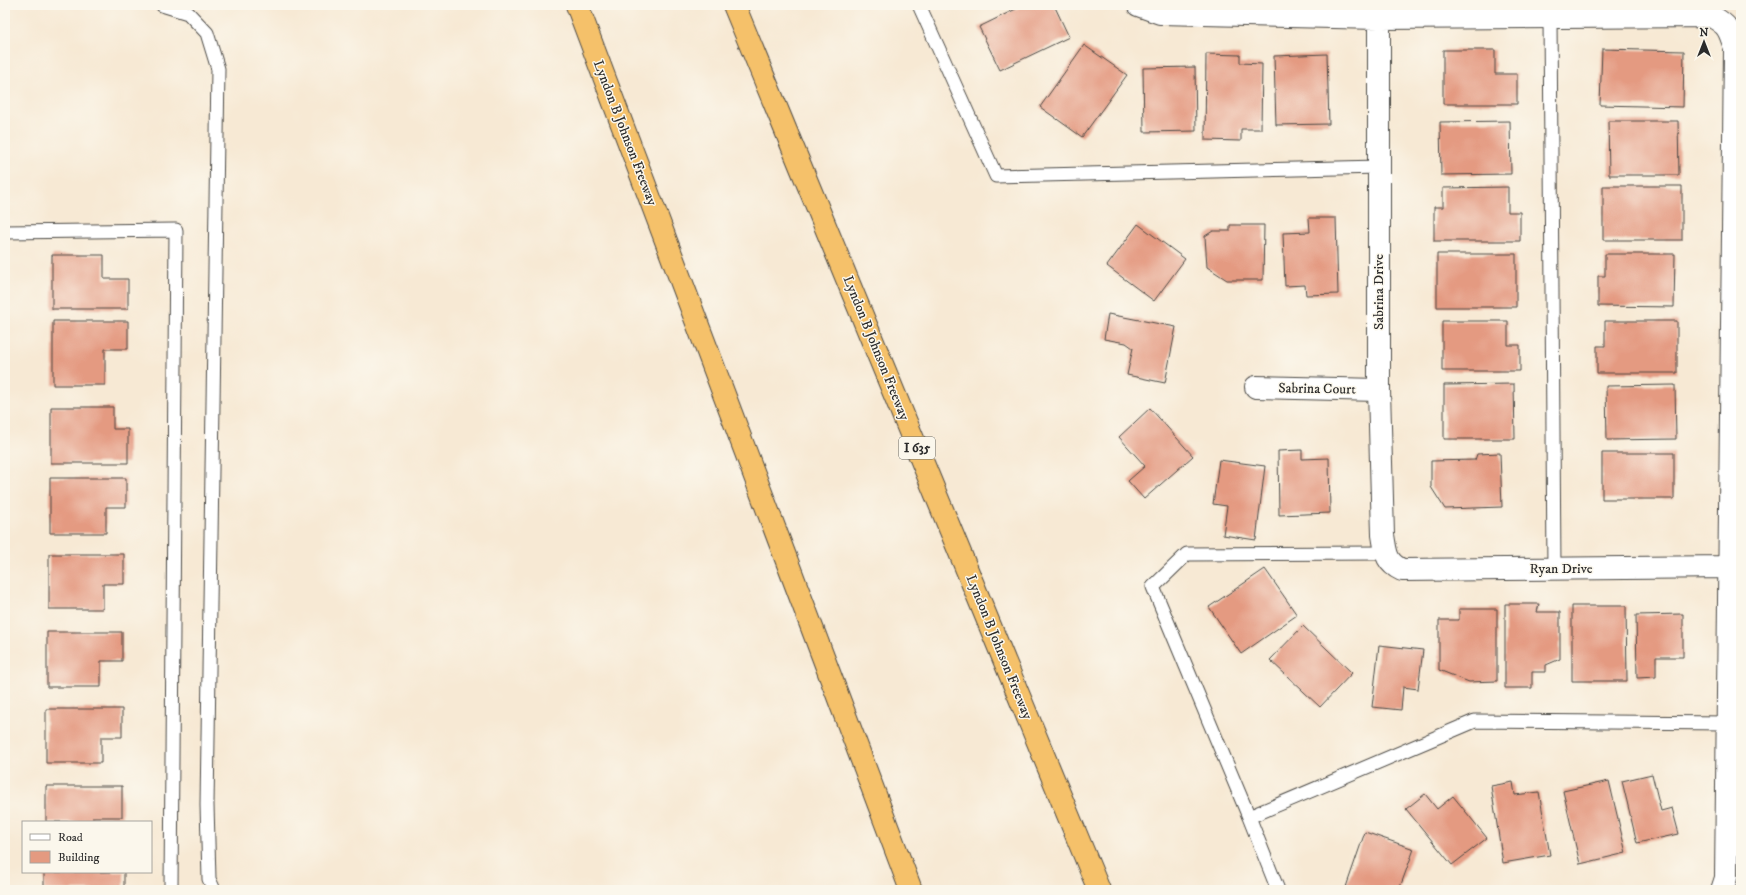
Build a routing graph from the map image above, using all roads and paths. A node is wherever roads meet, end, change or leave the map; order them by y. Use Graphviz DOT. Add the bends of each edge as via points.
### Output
graph roads {
  1 [pos="162,5"];
  2 [pos="577,5"];
  3 [pos="734,5"];
  4 [pos="919,5"];
  5 [pos="1138,5"];
  6 [pos="1249,10"];
  7 [pos="1550,17"];
  8 [pos="1379,18"];
  9 [pos="1379,167"];
  10 [pos="5,232"];
  11 [pos="1256,387"];
  12 [pos="1379,390"];
  13 [pos="1389,559"];
  14 [pos="1730,567"];
  15 [pos="1554,570"];
  16 [pos="1728,723"];
  17 [pos="1734,803"];
  18 [pos="1249,817"];
  19 [pos="171,890"];
  20 [pos="214,890"];
  21 [pos="910,890"];
  22 [pos="1099,890"];
  23 [pos="1278,890"];
  24 [pos="1722,890"];
  1 -- 20 [label="lane" via="188,13 207,33 218,69 207,805 209,879"];
  2 -- 21 [label="highway, Lyndon B Johnson Freeway"];
  3 -- 22 [label="highway, Lyndon B Johnson Freeway / I 635"];
  4 -- 9 [label="lane" via="996,176"];
  5 -- 6 [label="street" via="1160,13"];
  6 -- 8 [label="street"];
  7 -- 8 [label="street"];
  7 -- 14 [label="street" via="1711,16 1724,23 1735,48"];
  7 -- 15 [label="lane"];
  8 -- 9 [label="street, Sabrina Drive"];
  9 -- 12 [label="street, Sabrina Drive"];
  10 -- 19 [label="lane" via="176,230"];
  11 -- 12 [label="street, Sabrina Court"];
  12 -- 13 [label="street, Sabrina Drive" via="1383,535"];
  13 -- 15 [label="street, Ryan Drive" via="1402,570"];
  13 -- 18 [label="lane" via="1187,554 1153,587"];
  14 -- 15 [label="street, Ryan Drive"];
  14 -- 16 [label="street"];
  16 -- 17 [label="street"];
  16 -- 18 [label="lane" via="1475,721"];
  17 -- 24 [label="street" via="1726,878"];
  18 -- 23 [label="lane"];
}
